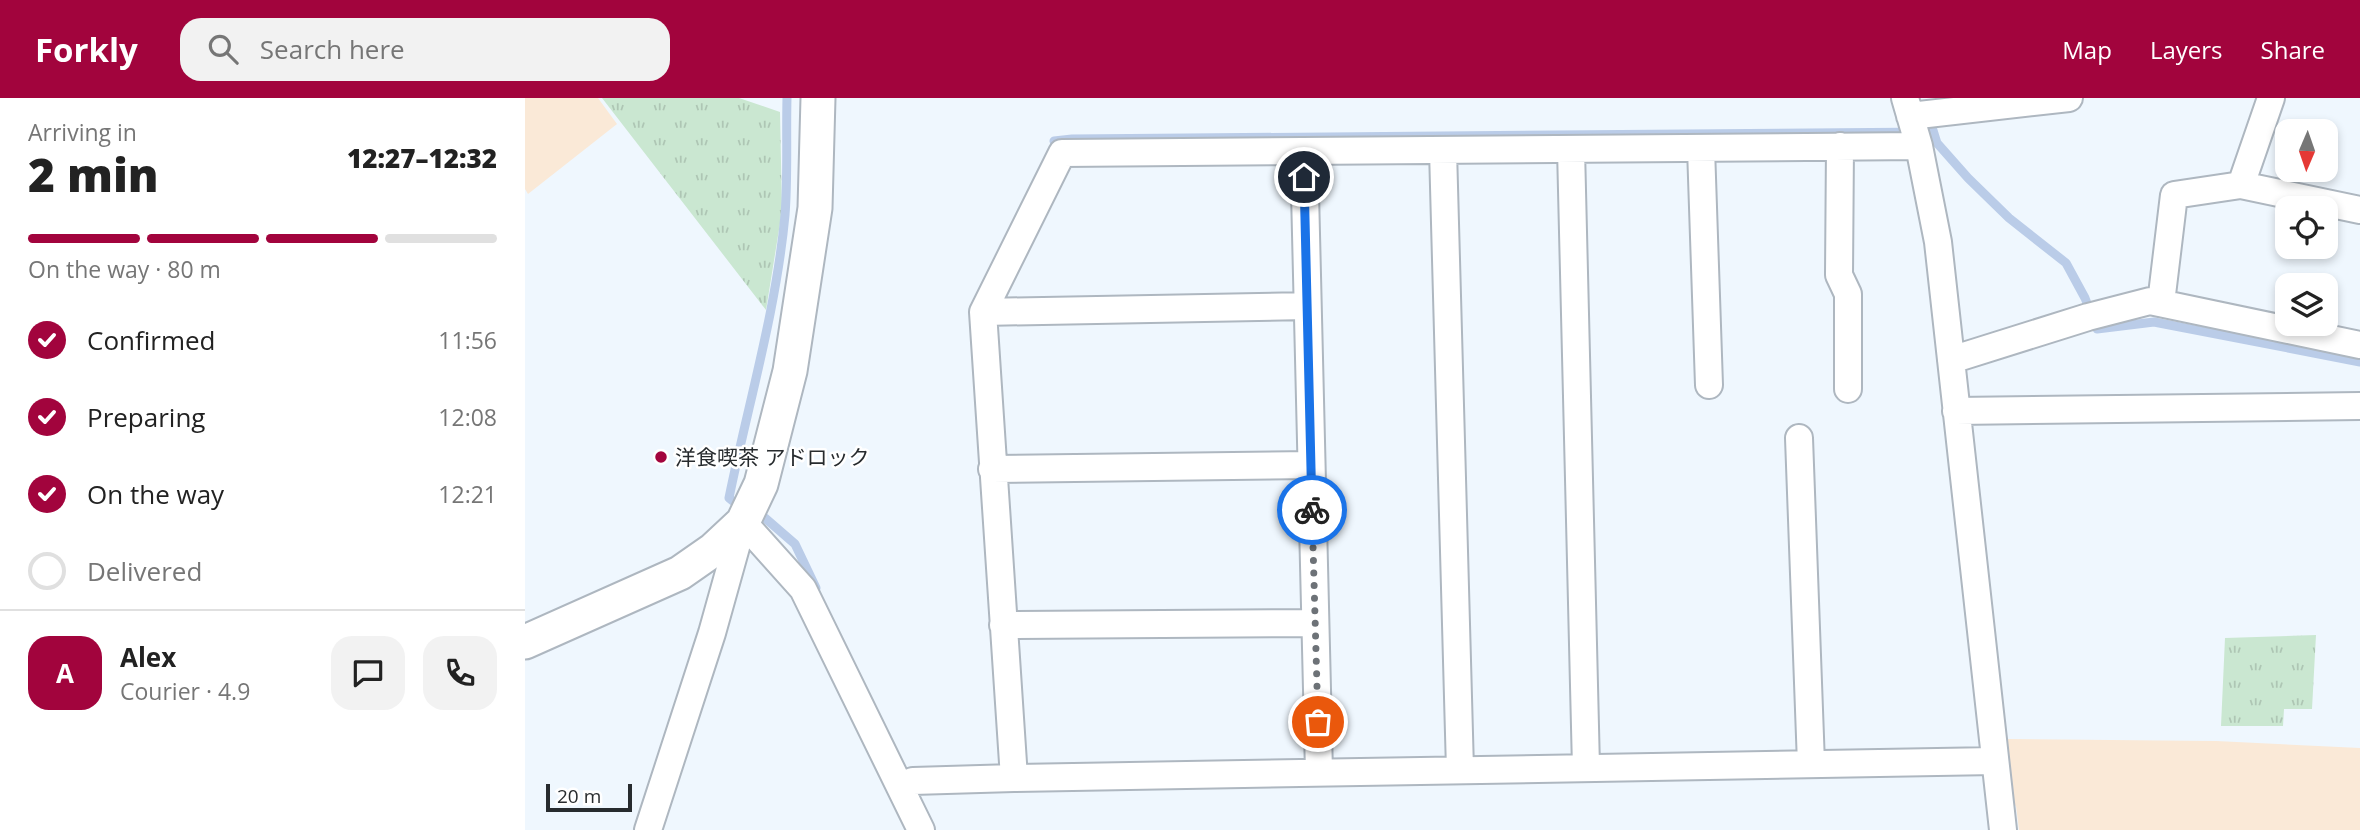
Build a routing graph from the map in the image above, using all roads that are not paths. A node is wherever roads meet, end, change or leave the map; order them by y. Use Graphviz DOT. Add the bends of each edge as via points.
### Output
graph roads {
  1 [pos="818,98"];
  2 [pos="2069,98"];
  3 [pos="2271,98"];
  4 [pos="1917,122"];
  5 [pos="1840,146"];
  6 [pos="1701,148"];
  7 [pos="1571,149"];
  8 [pos="1444,150"];
  9 [pos="1304,151"];
  10 [pos="2241,185"];
  11 [pos="2360,210"];
  12 [pos="2161,303"];
  13 [pos="1307,306"];
  14 [pos="983,312"];
  15 [pos="2360,345"];
  16 [pos="1951,360"];
  17 [pos="1709,385"];
  18 [pos="1848,389"];
  19 [pos="2360,406"];
  20 [pos="1956,411"];
  21 [pos="1799,438"];
  22 [pos="1311,465"];
  23 [pos="992,469"];
  24 [pos="743,523"];
  25 [pos="1315,623"];
  26 [pos="1003,625"];
  27 [pos="525,642"];
  28 [pos="1995,761"];
  29 [pos="1811,764"];
  30 [pos="1585,768"];
  31 [pos="1459,770"];
  32 [pos="1319,772"];
  33 [pos="1014,779"];
  34 [pos="905,783"];
  35 [pos="648,830"];
  36 [pos="921,830"];
  37 [pos="2003,830"];
  1 -- 24 [label="street" via="815,208 790,371 761,484"];
  2 -- 4 [label="street"];
  3 -- 10 [label="street"];
  4 -- 5 [label="street"];
  4 -- 16 [label="street" via="1938,242"];
  5 -- 6 [label="street"];
  5 -- 18 [label="street" via="1839,275 1848,294"];
  6 -- 7 [label="street"];
  6 -- 17 [label="street"];
  7 -- 8 [label="street"];
  7 -- 30 [label="street"];
  8 -- 9 [label="street"];
  8 -- 31 [label="street"];
  9 -- 13 [label="street"];
  9 -- 14 [label="street" via="1062,153"];
  10 -- 11 [label="street"];
  10 -- 12 [label="street" via="2174,195"];
  12 -- 15 [label="street"];
  12 -- 16 [label="street" via="2150,301 2093,316"];
  13 -- 14 [label="street"];
  13 -- 22 [label="street"];
  14 -- 23 [label="street"];
  16 -- 20 [label="street"];
  19 -- 20 [label="street"];
  20 -- 28 [label="street"];
  21 -- 29 [label="street"];
  22 -- 23 [label="street"];
  22 -- 25 [label="street"];
  23 -- 26 [label="street"];
  24 -- 27 [label="street" via="680,573"];
  24 -- 34 [label="street" via="803,589"];
  24 -- 35 [label="street"];
  25 -- 26 [label="street"];
  25 -- 32 [label="street"];
  26 -- 33 [label="street"];
  28 -- 29 [label="street"];
  28 -- 37 [label="street"];
  29 -- 30 [label="street"];
  30 -- 31 [label="street"];
  31 -- 32 [label="street"];
  32 -- 33 [label="street"];
  33 -- 34 [label="street"];
  34 -- 36 [label="street"];
}
